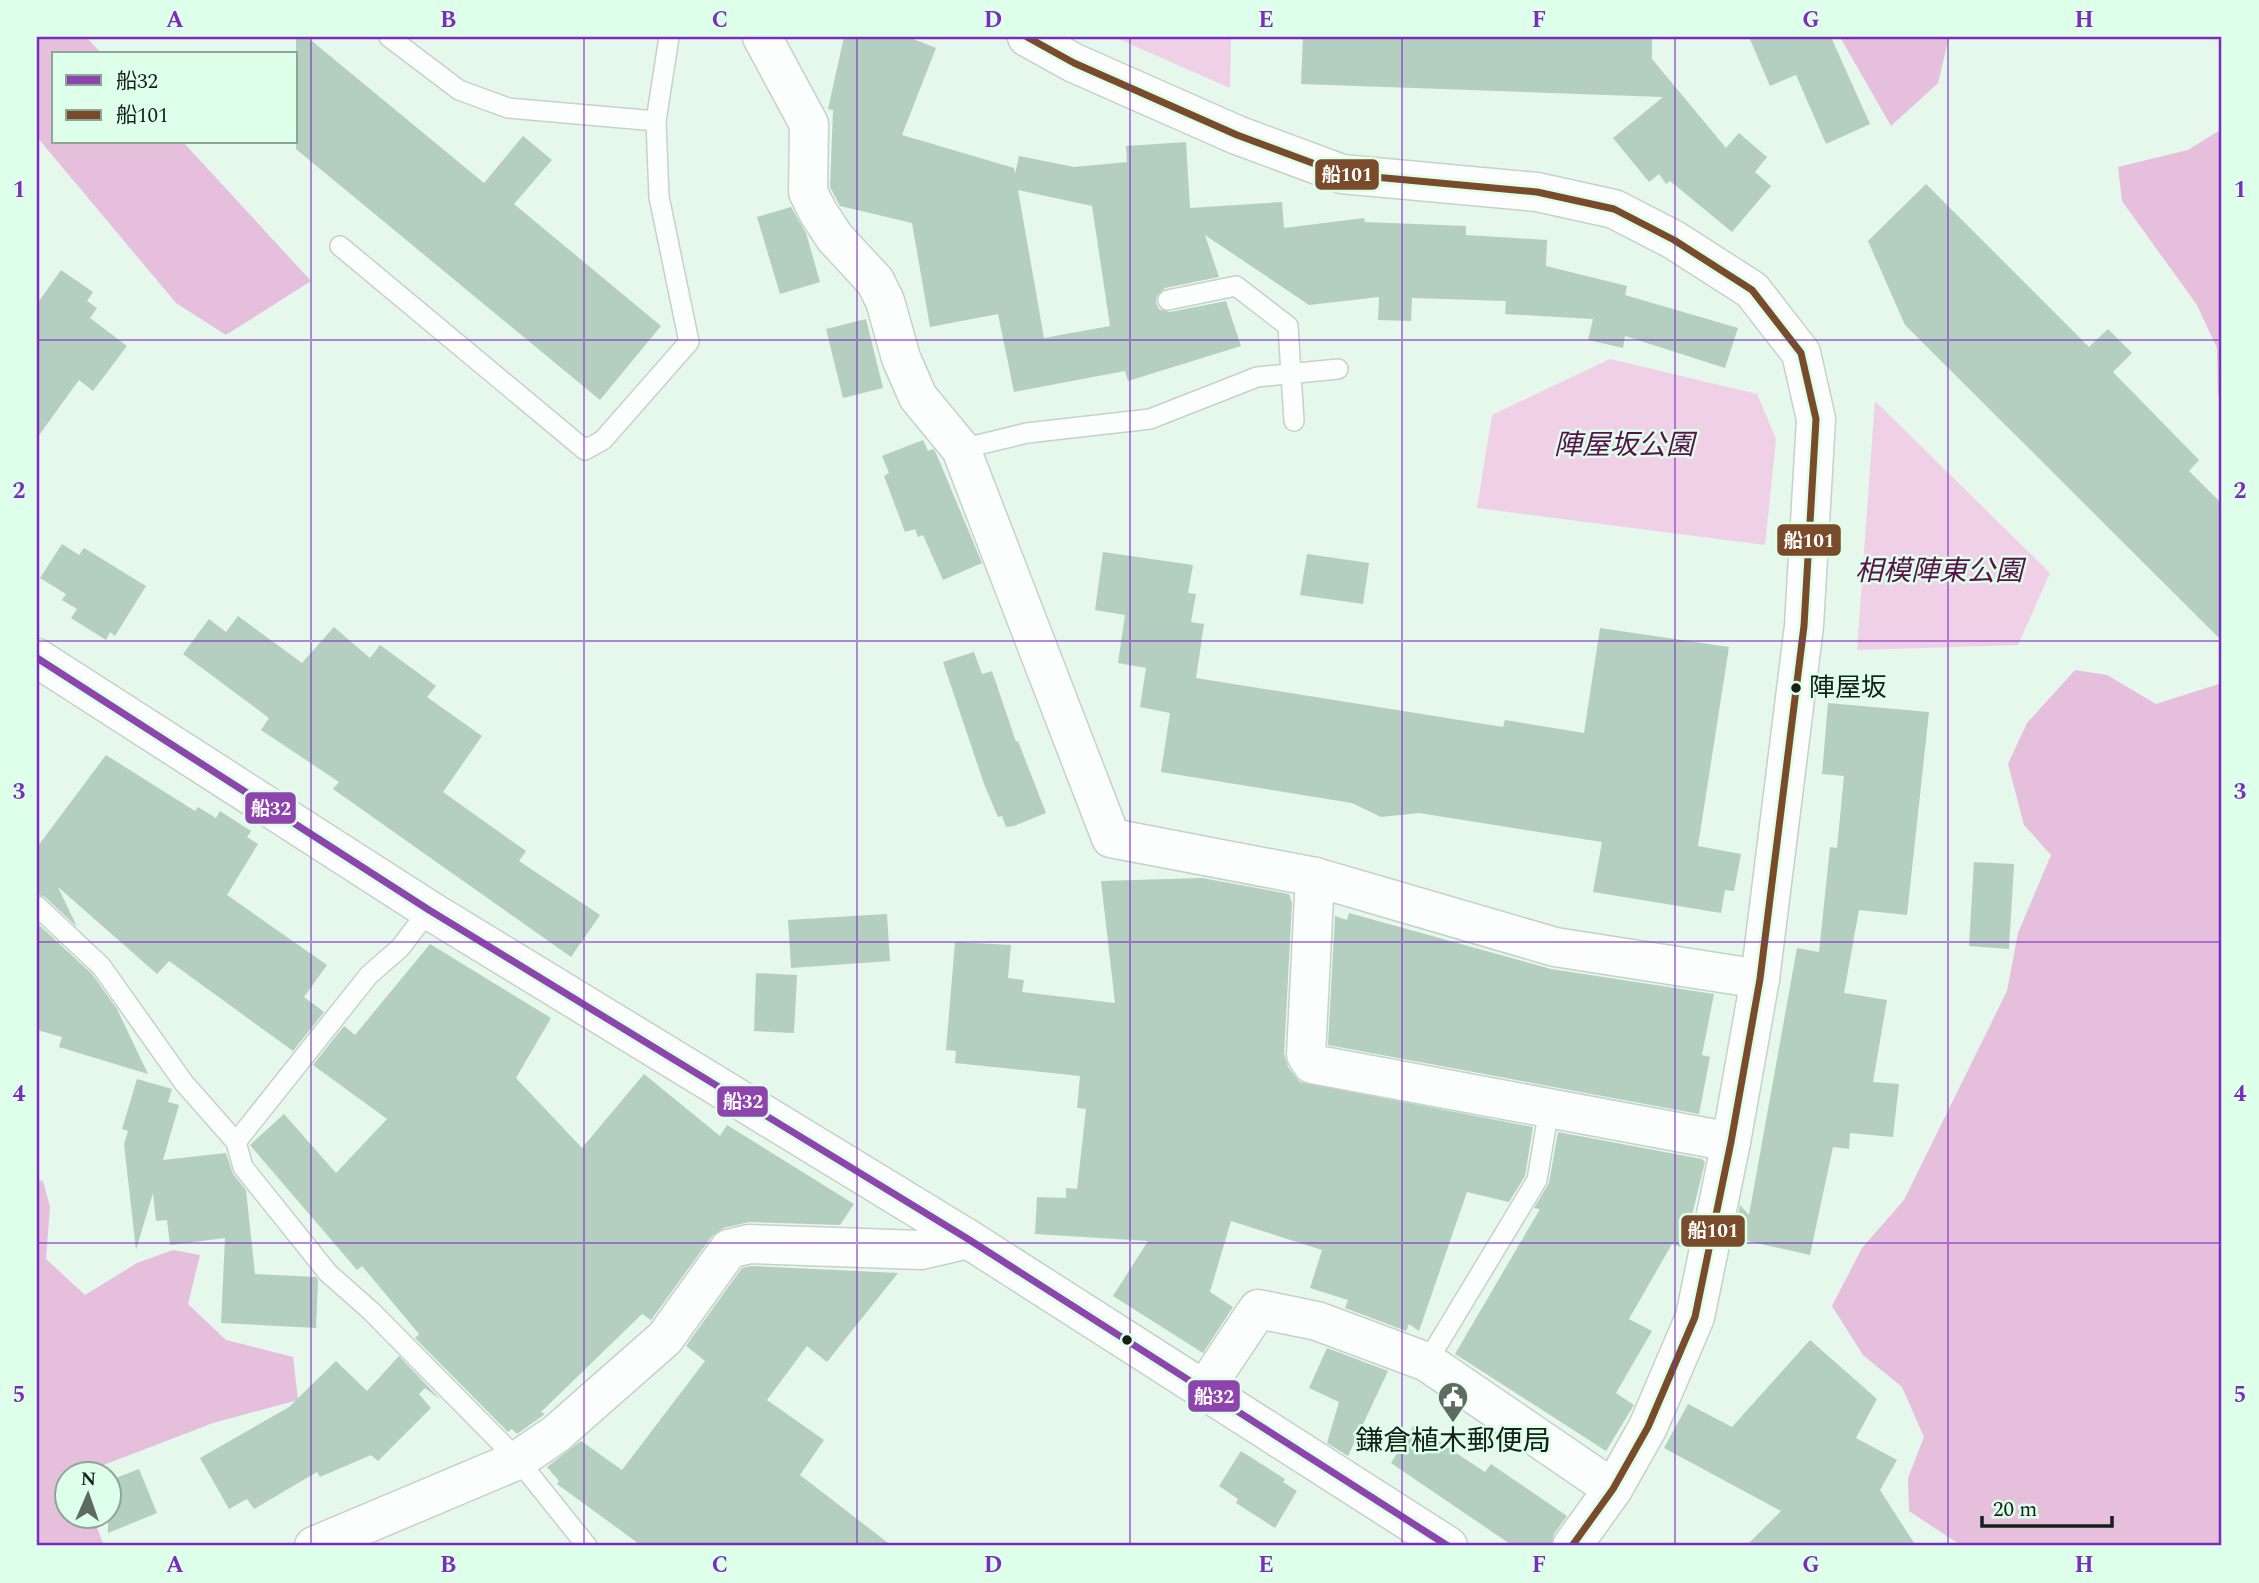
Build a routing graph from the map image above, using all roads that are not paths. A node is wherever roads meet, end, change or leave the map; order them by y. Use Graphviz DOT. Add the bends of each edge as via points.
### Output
graph roads {
  1 [pos="389,37"];
  2 [pos="669,37"];
  3 [pos="762,37"];
  4 [pos="1027,37"];
  5 [pos="656,121"];
  6 [pos="340,246"];
  7 [pos="1168,300"];
  8 [pos="1338,369"];
  9 [pos="1293,373"];
  10 [pos="1294,421"];
  11 [pos="961,449"];
  12 [pos="37,658"];
  13 [pos="1315,877"];
  14 [pos="37,905"];
  15 [pos="429,910"];
  16 [pos="1760,979"];
  17 [pos="1549,1109"];
  18 [pos="236,1142"];
  19 [pos="1731,1142"];
  20 [pos="968,1239"];
  21 [pos="1427,1362"];
  22 [pos="1204,1390"];
  23 [pos="518,1461"];
  24 [pos="1614,1489"];
  25 [pos="314,1546"];
  26 [pos="587,1546"];
  27 [pos="1448,1546"];
  28 [pos="1572,1546"];
  1 -- 5 [label="lane" via="459,90 508,108"];
  2 -- 5 [label="lane"];
  3 -- 11 [label="street" via="809,124 808,191 817,212 875,281 918,397"];
  4 -- 16 [label="street" via="1074,63 1237,135 1342,174 1537,192 1614,209 1674,240 1752,290 1801,353 1816,419 1804,626"];
  5 -- 6 [label="lane" via="659,197 689,342 603,440 585,450"];
  7 -- 9 [label="lane" via="1236,286 1288,326"];
  8 -- 9 [label="lane"];
  9 -- 10 [label="lane"];
  9 -- 11 [label="lane" via="1257,377 1150,419 1027,433"];
  11 -- 13 [label="street" via="1111,838"];
  12 -- 15 [label="street"];
  13 -- 16 [label="street" via="1555,947"];
  13 -- 17 [label="street" via="1306,1055 1312,1065"];
  14 -- 18 [label="lane" via="101,966 184,1083"];
  15 -- 18 [label="lane" via="400,948 369,975"];
  15 -- 20 [label="street"];
  16 -- 19 [label="street"];
  17 -- 19 [label="street"];
  17 -- 21 [label="lane" via="1537,1180"];
  18 -- 23 [label="lane" via="243,1167 328,1273"];
  19 -- 24 [label="street" via="1695,1317 1648,1427"];
  20 -- 22 [label="street"];
  20 -- 23 [label="street" via="921,1250 749,1244 729,1249 665,1338 556,1434"];
  21 -- 22 [label="street" via="1317,1321 1258,1309"];
  21 -- 24 [label="street"];
  22 -- 27 [label="street"];
  23 -- 25 [label="street"];
  23 -- 26 [label="lane"];
  24 -- 28 [label="street"];
}
